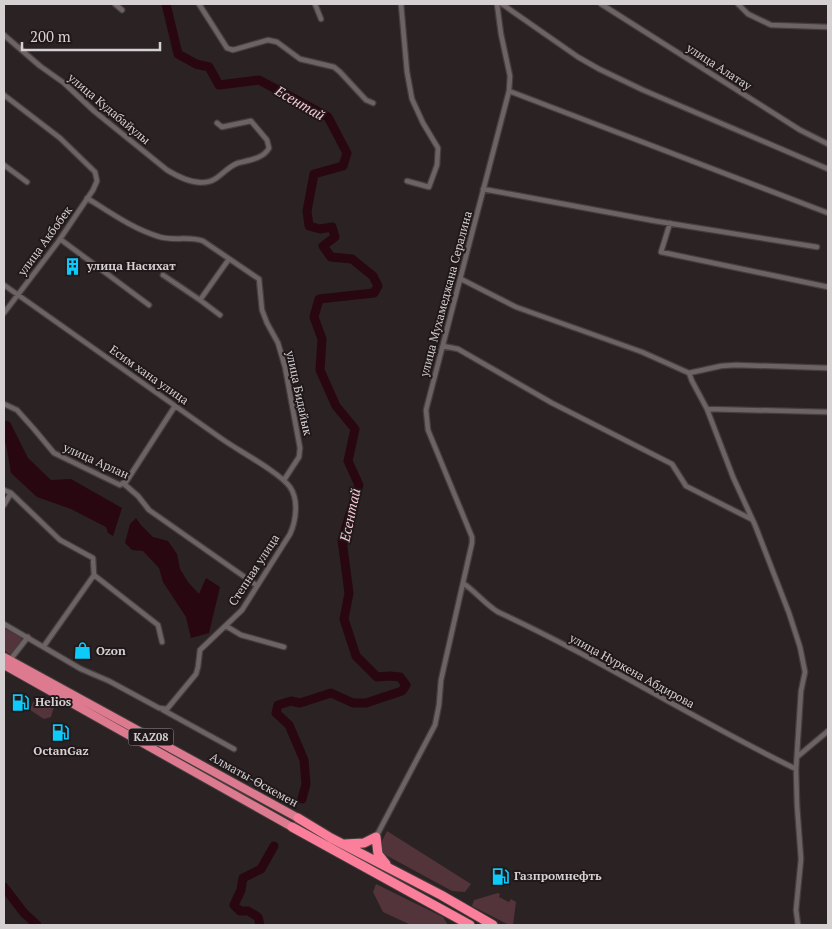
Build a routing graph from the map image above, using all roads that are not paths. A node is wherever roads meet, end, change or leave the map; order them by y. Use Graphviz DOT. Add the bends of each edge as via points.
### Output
graph roads {
  1 [pos="115,4"];
  2 [pos="199,4"];
  3 [pos="315,4"];
  4 [pos="401,4"];
  5 [pos="497,4"];
  6 [pos="502,4"];
  7 [pos="601,4"];
  8 [pos="740,5"];
  9 [pos="122,10"];
  10 [pos="321,19"];
  11 [pos="827,28"];
  12 [pos="4,35"];
  13 [pos="508,91"];
  14 [pos="4,95"];
  15 [pos="373,103"];
  16 [pos="217,123"];
  17 [pos="828,144"];
  18 [pos="4,165"];
  19 [pos="828,169"];
  20 [pos="407,181"];
  21 [pos="27,182"];
  22 [pos="484,189"];
  23 [pos="87,198"];
  24 [pos="828,213"];
  25 [pos="670,224"];
  26 [pos="60,239"];
  27 [pos="817,247"];
  28 [pos="229,259"];
  29 [pos="162,275"];
  30 [pos="460,279"];
  31 [pos="4,285"];
  32 [pos="828,287"];
  33 [pos="17,294"];
  34 [pos="200,300"];
  35 [pos="149,305"];
  36 [pos="4,313"];
  37 [pos="220,315"];
  38 [pos="443,346"];
  39 [pos="828,368"];
  40 [pos="689,373"];
  41 [pos="4,404"];
  42 [pos="175,406"];
  43 [pos="707,409"];
  44 [pos="828,412"];
  45 [pos="284,480"];
  46 [pos="124,483"];
  47 [pos="4,490"];
  48 [pos="11,493"];
  49 [pos="4,504"];
  50 [pos="751,519"];
  51 [pos="94,575"];
  52 [pos="463,583"];
  53 [pos="256,585"];
  54 [pos="4,624"];
  55 [pos="226,626"];
  56 [pos="28,637"];
  57 [pos="162,642"];
  58 [pos="44,646"];
  59 [pos="284,647"];
  60 [pos="6,661"];
  61 [pos="159,708"];
  62 [pos="828,731"];
  63 [pos="234,749"];
  64 [pos="797,757"];
  65 [pos="796,769"];
  66 [pos="298,818"];
  67 [pos="292,826"];
  68 [pos="376,837"];
  69 [pos="342,844"];
  70 [pos="391,869"];
  71 [pos="470,925"];
  72 [pos="493,925"];
  73 [pos="798,925"];
  1 -- 9 [label="street"];
  2 -- 15 [label="street" via="227,48 233,50 268,40 277,42 300,59 334,67 366,100"];
  3 -- 10 [label="street"];
  4 -- 20 [label="street" via="412,99 438,148 438,165 429,187"];
  5 -- 13 [label="street, улица Мухамеджана Сералина" via="510,76"];
  6 -- 19 [label="street" via="599,69"];
  7 -- 17 [label="street, улица Алатау" via="800,130"];
  8 -- 11 [label="street" via="748,14 770,25"];
  12 -- 16 [label="street, улица Кудабайулы" via="180,178 207,182 232,165 262,155 269,148 267,140 251,121 222,127"];
  13 -- 22 [label="street, улица Мухамеджана Сералина"];
  13 -- 24 [label="street"];
  14 -- 23 [label="street, улица Акбобек" via="60,138 95,172 97,178"];
  18 -- 21 [label="street"];
  22 -- 25 [label="street"];
  22 -- 30 [label="street, улица Мухамеджана Сералина"];
  23 -- 26 [label="street, улица Акбобек"];
  23 -- 28 [label="street" via="137,229 162,238 196,238"];
  25 -- 27 [label="street"];
  25 -- 32 [label="street" via="661,252"];
  26 -- 33 [label="street, улица Акбобек"];
  26 -- 35 [label="street"];
  28 -- 34 [label="street"];
  28 -- 45 [label="street, улица Бидайык" via="259,279 262,310 285,367 300,448 299,457"];
  29 -- 34 [label="street"];
  30 -- 38 [label="street, улица Мухамеджана Сералина"];
  30 -- 40 [label="street" via="516,307 642,352"];
  31 -- 33 [label="street, Есим хана улица"];
  33 -- 36 [label="street, улица Акбобек"];
  33 -- 42 [label="street, Есим хана улица"];
  34 -- 37 [label="street"];
  38 -- 50 [label="street" via="458,349 552,403 672,464 686,486"];
  38 -- 52 [label="street, улица Мухамеджана Сералина" via="426,410 426,423 472,537"];
  39 -- 40 [label="street" via="736,365"];
  40 -- 43 [label="street"];
  41 -- 46 [label="street, улица Арлан" via="17,410 54,453 120,485"];
  42 -- 45 [label="street, Есим хана улица"];
  42 -- 46 [label="street"];
  43 -- 44 [label="street"];
  43 -- 50 [label="street"];
  45 -- 53 [label="street, Степная улица" via="292,488 296,508 294,525"];
  46 -- 53 [label="street, улица Арлан" via="149,510"];
  47 -- 48 [label="street"];
  48 -- 49 [label="street"];
  48 -- 51 [label="street" via="60,540 93,558"];
  50 -- 64 [label="street" via="790,613 805,672"];
  51 -- 57 [label="street" via="158,626"];
  51 -- 58 [label="street"];
  52 -- 65 [label="street, улица Нуркена Абдирова" via="493,609"];
  52 -- 68 [label="street, улица Мухамеджана Сералина" via="441,680 435,725"];
  53 -- 55 [label="street, Степная улица" via="242,610"];
  54 -- 56 [label="street"];
  55 -- 59 [label="street" via="241,635"];
  55 -- 61 [label="street, Степная улица" via="200,650 196,674 167,709"];
  56 -- 58 [label="street"];
  56 -- 60 [label="street"];
  58 -- 61 [label="street" via="81,669"];
  60 -- 66 [label="highway, Алматы-Өскемен / KAZ08"];
  60 -- 67 [label="highway, Алматы-Өскемен / KAZ08"];
  61 -- 63 [label="street"];
  62 -- 64 [label="street"];
  64 -- 65 [label="street"];
  65 -- 73 [label="street" via="800,858"];
  66 -- 69 [label="highway, Алматы-Өскемен / KAZ08"];
  67 -- 71 [label="highway, Алматы-Өскемен / KAZ08"];
  68 -- 69 [label="highway" via="364,843"];
  68 -- 70 [label="highway" via="378,854"];
  69 -- 70 [label="highway, Алматы-Өскемен / KAZ08"];
  70 -- 72 [label="highway, Алматы-Өскемен / KAZ08"];
}
